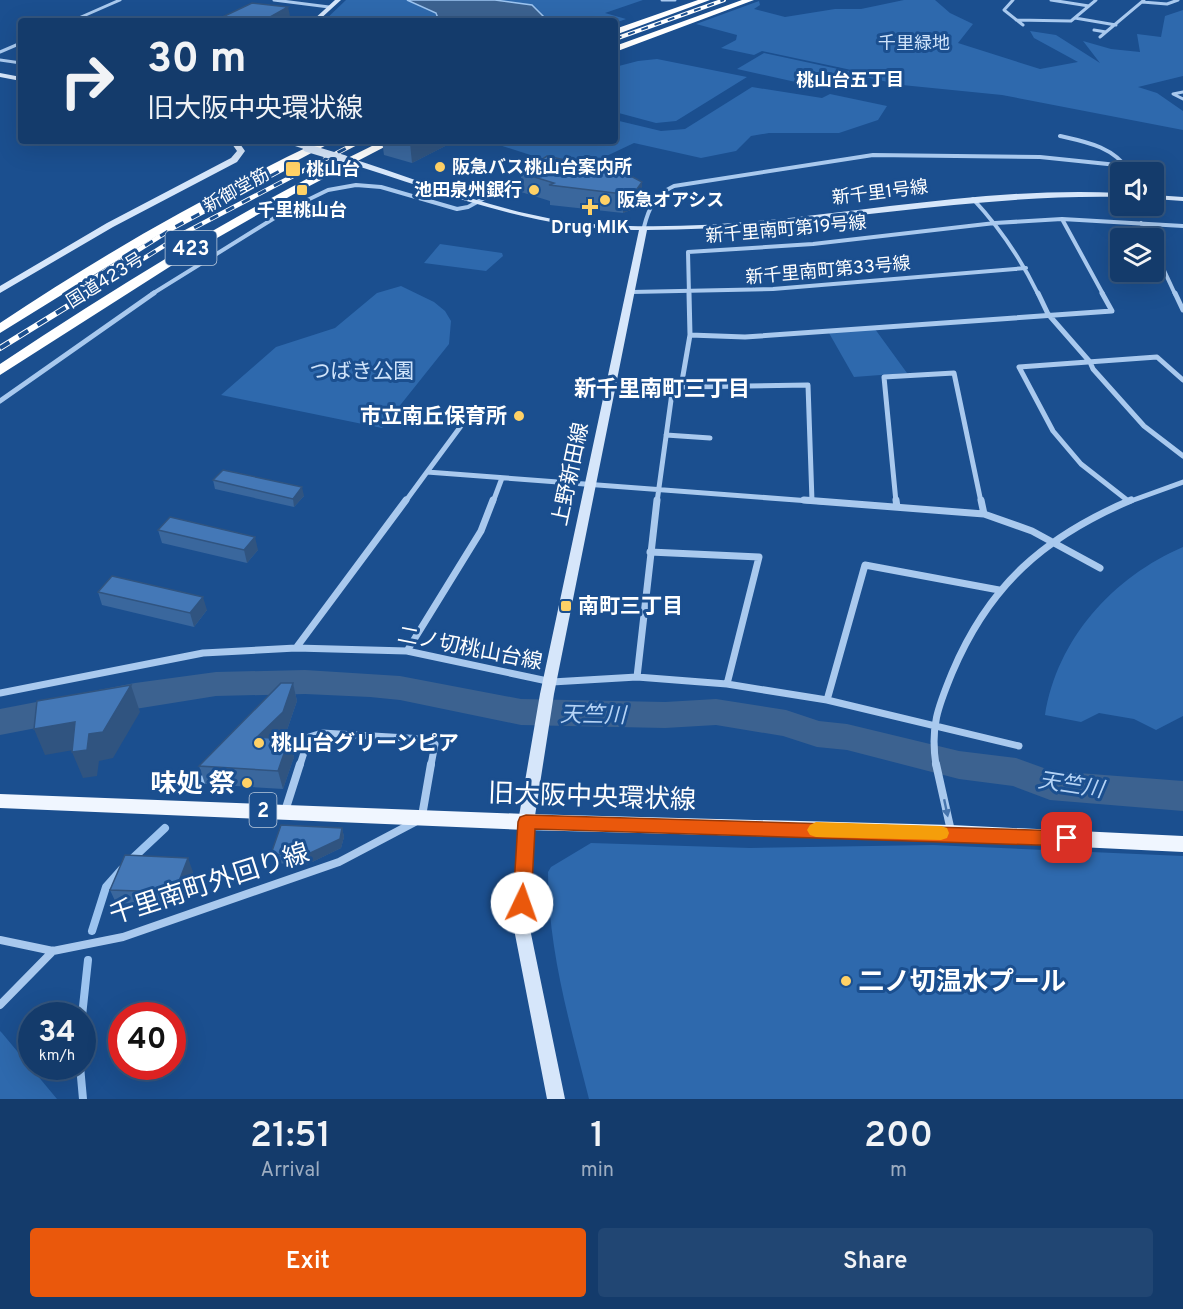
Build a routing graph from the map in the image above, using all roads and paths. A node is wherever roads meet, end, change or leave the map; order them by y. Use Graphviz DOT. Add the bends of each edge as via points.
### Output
graph roads {
  1 [pos="120,0"];
  2 [pos="274,0"];
  3 [pos="338,0"];
  4 [pos="662,0"];
  5 [pos="675,0"];
  6 [pos="700,0"];
  7 [pos="735,0"];
  8 [pos="750,0"];
  9 [pos="1013,0"];
  10 [pos="1052,0"];
  11 [pos="1096,0"];
  12 [pos="1179,0"];
  13 [pos="1143,1"];
  14 [pos="719,6"];
  15 [pos="1089,6"];
  16 [pos="329,7"];
  17 [pos="79,18"];
  18 [pos="318,18"];
  19 [pos="1075,18"];
  20 [pos="1016,20"];
  21 [pos="1023,25"];
  22 [pos="1116,25"];
  23 [pos="618,26"];
  24 [pos="671,29"];
  25 [pos="1094,30"];
  26 [pos="618,31"];
  27 [pos="1106,32"];
  28 [pos="1100,37"];
  29 [pos="618,42"];
  30 [pos="18,44"];
  31 [pos="618,48"];
  32 [pos="0,52"];
  33 [pos="0,60"];
  34 [pos="18,63"];
  35 [pos="0,70"];
  36 [pos="18,73"];
  37 [pos="0,75"];
  38 [pos="18,78"];
  39 [pos="1183,92"];
  40 [pos="1173,95"];
  41 [pos="1166,96"];
  42 [pos="1183,99"];
  43 [pos="1060,136"];
  44 [pos="236,144"];
  45 [pos="309,144"];
  46 [pos="323,144"];
  47 [pos="368,144"];
  48 [pos="384,144"];
  49 [pos="351,158"];
  50 [pos="1123,162"];
  51 [pos="1110,164"];
  52 [pos="1110,195"];
  53 [pos="484,198"];
  54 [pos="972,198"];
  55 [pos="1164,198"];
  56 [pos="1183,199"];
  57 [pos="1062,219"];
  58 [pos="995,223"];
  59 [pos="1141,223"];
  60 [pos="1183,226"];
  61 [pos="644,227"];
  62 [pos="1143,228"];
  63 [pos="1026,267"];
  64 [pos="1164,269"];
  65 [pos="0,290"];
  66 [pos="631,292"];
  67 [pos="689,292"];
  68 [pos="1183,308"];
  69 [pos="1048,314"];
  70 [pos="0,316"];
  71 [pos="0,329"];
  72 [pos="690,334"];
  73 [pos="0,359"];
  74 [pos="1090,362"];
  75 [pos="0,371"];
  76 [pos="1183,380"];
  77 [pos="681,387"];
  78 [pos="0,401"];
  79 [pos="461,426"];
  80 [pos="666,435"];
  81 [pos="710,438"];
  82 [pos="1183,456"];
  83 [pos="427,472"];
  84 [pos="502,478"];
  85 [pos="1183,482"];
  86 [pos="589,485"];
  87 [pos="660,489"];
  88 [pos="1127,500"];
  89 [pos="812,501"];
  90 [pos="897,507"];
  91 [pos="984,514"];
  92 [pos="1051,541"];
  93 [pos="650,552"];
  94 [pos="1100,568"];
  95 [pos="999,590"];
  96 [pos="296,648"];
  97 [pos="407,651"];
  98 [pos="637,677"];
  99 [pos="727,684"];
  100 [pos="549,688"];
  101 [pos="0,693"];
  102 [pos="827,699"];
  103 [pos="933,725"];
  104 [pos="1018,746"];
  105 [pos="0,801"];
  106 [pos="285,811"];
  107 [pos="422,818"];
  108 [pos="526,822"];
  109 [pos="951,833"];
  110 [pos="1183,844"];
  111 [pos="0,940"];
  112 [pos="53,951"];
  113 [pos="0,1005"];
  114 [pos="556,1099"];
  1 -- 17 [label="street"];
  2 -- 16 [label="street"];
  3 -- 16 [label="street"];
  4 -- 5 [label="street"];
  6 -- 23 [label="highway"];
  6 -- 26 [label="highway"];
  7 -- 14 [label="highway"];
  8 -- 24 [label="highway"];
  9 -- 20 [label="street" via="1004,10"];
  10 -- 15 [label="street"];
  11 -- 15 [label="street"];
  12 -- 13 [label="street" via="1167,4"];
  13 -- 22 [label="street"];
  14 -- 24 [label="highway"];
  14 -- 29 [label="highway"];
  15 -- 19 [label="street"];
  16 -- 18 [label="street"];
  19 -- 20 [label="street"];
  19 -- 22 [label="street"];
  20 -- 21 [label="street"];
  22 -- 27 [label="street"];
  24 -- 31 [label="highway"];
  25 -- 27 [label="street"];
  27 -- 28 [label="street"];
  30 -- 32 [label="street"];
  33 -- 34 [label="street"];
  35 -- 36 [label="street"];
  37 -- 38 [label="street"];
  39 -- 40 [label="street"];
  40 -- 41 [label="street"];
  40 -- 42 [label="street"];
  43 -- 50 [label="street" via="1103,148"];
  44 -- 65 [label="street" via="241,151 234,160 110,225"];
  45 -- 49 [label="street, 新千里1号線, bridge"];
  45 -- 70 [label="highway, 国道423号 / 423" via="186,204"];
  46 -- 71 [label="highway, 新御堂筋 / 423" via="183,215"];
  47 -- 73 [label="highway, 新御堂筋 / 423" via="195,235"];
  48 -- 49 [label="highway, 国道423号 / 423"];
  49 -- 53 [label="street, 新千里1号線"];
  49 -- 75 [label="highway, 国道423号 / 423" via="196,244"];
  51 -- 61 [label="street" via="1040,157 873,155 680,184 654,198"];
  52 -- 54 [label="street, 新千里1号線"];
  53 -- 61 [label="street, 新千里1号線" via="567,221"];
  53 -- 78 [label="street" via="457,209 374,185 325,190 147,296"];
  54 -- 58 [label="street"];
  54 -- 61 [label="street, 新千里1号線" via="748,224"];
  55 -- 56 [label="street"];
  57 -- 58 [label="street, 新千里南町第19号線"];
  57 -- 59 [label="street, 新千里南町第19号線"];
  57 -- 69 [label="street" via="1112,311"];
  58 -- 63 [label="street"];
  58 -- 67 [label="street, 新千里南町第19号線" via="813,244 688,252"];
  59 -- 60 [label="street, 新千里南町第19号線"];
  59 -- 62 [label="street"];
  61 -- 66 [label="street, 上野新田線"];
  63 -- 67 [label="street, 新千里南町第33号線" via="773,290"];
  63 -- 69 [label="street"];
  64 -- 68 [label="street"];
  66 -- 67 [label="street, 新千里南町第33号線"];
  66 -- 86 [label="street, 上野新田線"];
  67 -- 72 [label="street, 新千里南町第19号線"];
  69 -- 72 [label="street" via="745,337"];
  69 -- 74 [label="street"];
  72 -- 77 [label="street, 新千里南町第19号線"];
  74 -- 76 [label="street" via="1157,357"];
  74 -- 82 [label="street" via="1144,426"];
  74 -- 88 [label="street" via="1019,367 1053,431 1081,464"];
  77 -- 80 [label="street, 新千里南町第19号線" via="672,393"];
  77 -- 89 [label="street" via="808,385"];
  79 -- 83 [label="street"];
  80 -- 81 [label="street"];
  80 -- 87 [label="street, 新千里南町第19号線"];
  83 -- 84 [label="street"];
  83 -- 96 [label="street"];
  84 -- 86 [label="street"];
  84 -- 97 [label="street" via="481,531"];
  85 -- 88 [label="street"];
  86 -- 87 [label="street"];
  86 -- 100 [label="street, 上野新田線"];
  87 -- 89 [label="street"];
  87 -- 93 [label="street, 新千里南町第19号線"];
  88 -- 92 [label="street"];
  89 -- 90 [label="street"];
  90 -- 91 [label="street"];
  90 -- 91 [label="street" via="884,377 954,373"];
  91 -- 92 [label="street"];
  92 -- 94 [label="street"];
  92 -- 95 [label="street"];
  93 -- 98 [label="street, 新千里南町第19号線"];
  93 -- 99 [label="street" via="759,557"];
  95 -- 102 [label="street" via="866,565"];
  95 -- 103 [label="street" via="962,646"];
  96 -- 97 [label="street, 二ノ切桃山台線"];
  96 -- 101 [label="street, 二ノ切桃山台線" via="203,653"];
  97 -- 100 [label="street, 二ノ切桃山台線"];
  98 -- 99 [label="street, 二ノ切桃山台線"];
  98 -- 100 [label="street, 二ノ切桃山台線"];
  99 -- 102 [label="street, 二ノ切桃山台線"];
  100 -- 108 [label="street, 上野新田線"];
  102 -- 103 [label="street, 二ノ切桃山台線"];
  103 -- 104 [label="street, 二ノ切桃山台線"];
  103 -- 109 [label="street, one-way" via="934,753"];
  105 -- 106 [label="main road, 旧大阪中央環状線 / 2"];
  106 -- 107 [label="main road, 旧大阪中央環状線 / 2"];
  106 -- 107 [label="street" via="309,737 322,733 424,739 435,744"];
  107 -- 108 [label="main road, 旧大阪中央環状線 / 2"];
  107 -- 112 [label="street, 千里南町外回り線" via="339,862 231,901 123,938"];
  108 -- 109 [label="main road, 旧大阪中央環状線 / 2"];
  108 -- 114 [label="street" via="521,924"];
  109 -- 110 [label="main road, 旧大阪中央環状線 / 2"];
  111 -- 112 [label="street, 千里南町外回り線"];
  112 -- 113 [label="street"];
}
